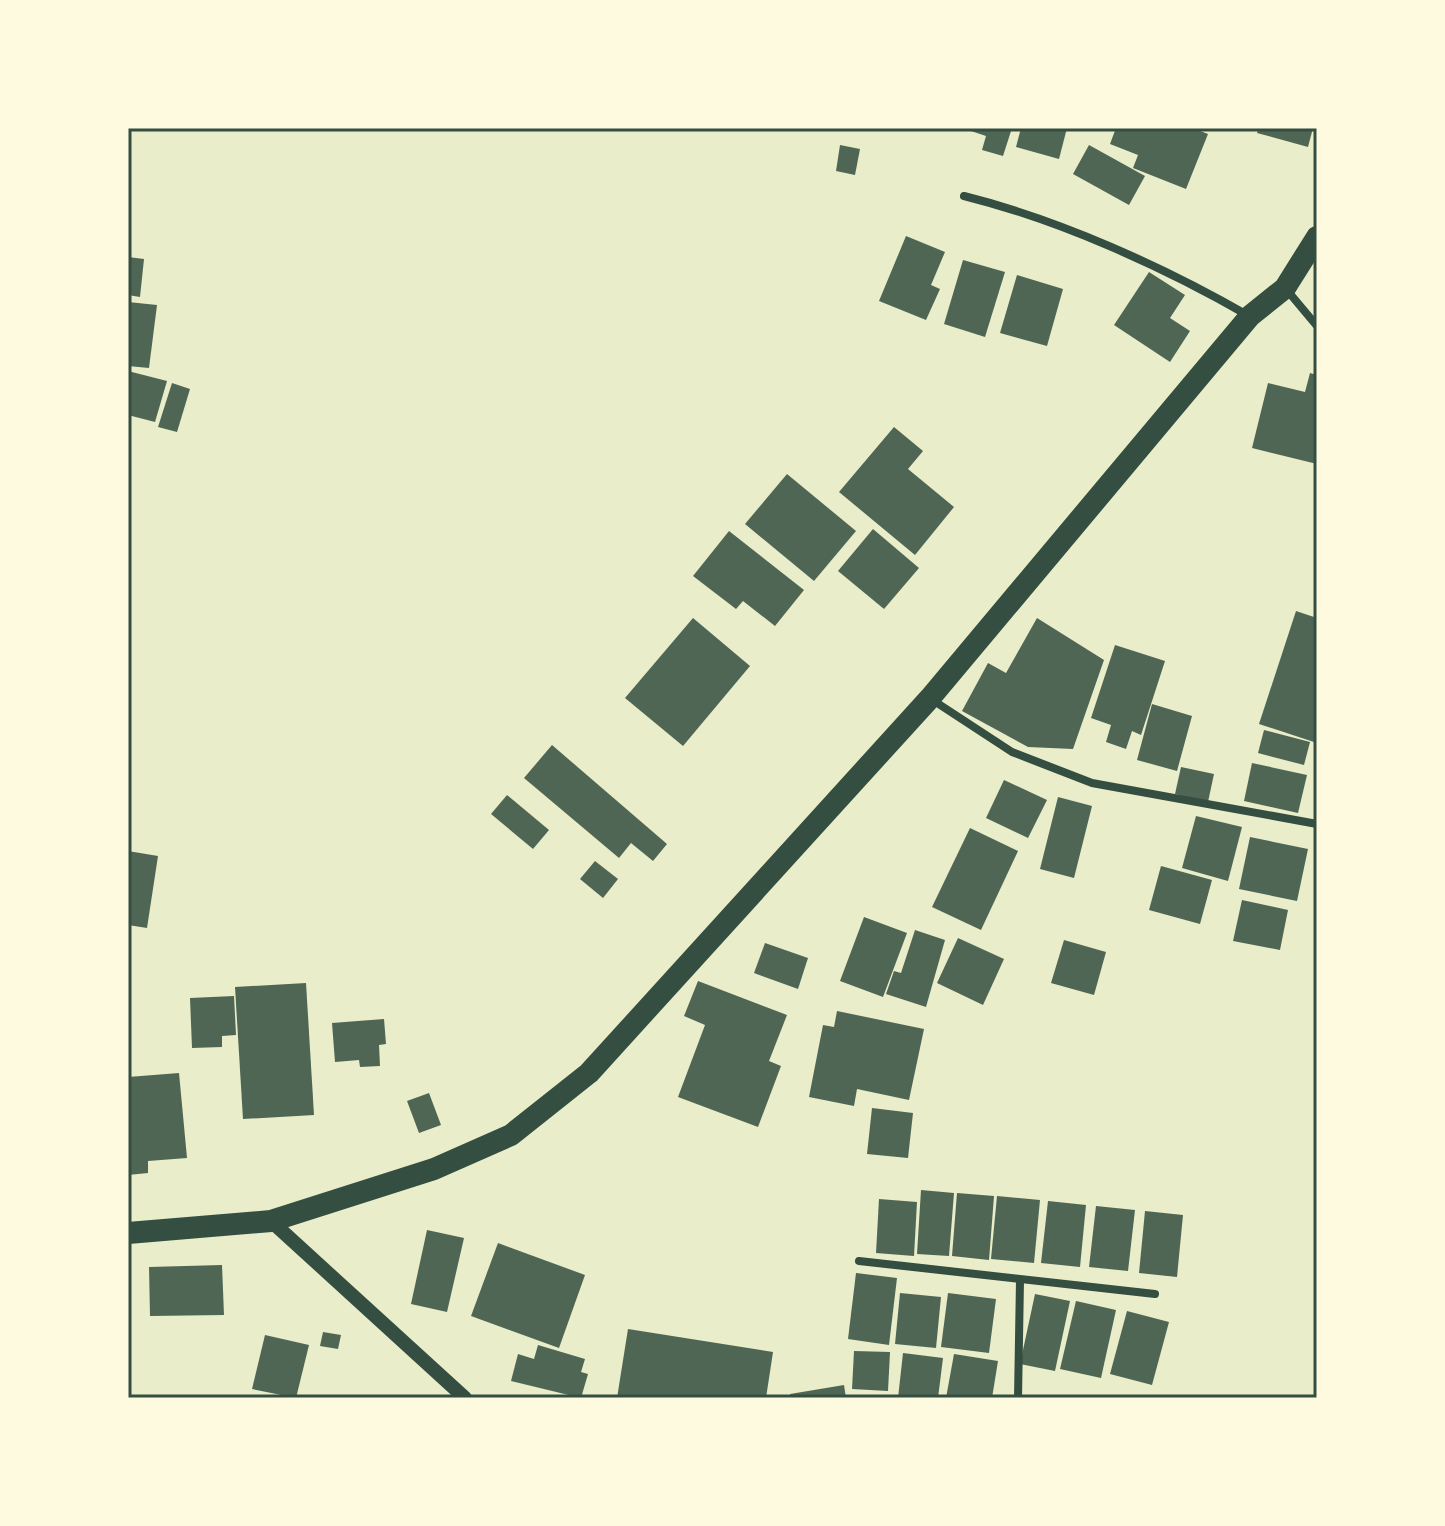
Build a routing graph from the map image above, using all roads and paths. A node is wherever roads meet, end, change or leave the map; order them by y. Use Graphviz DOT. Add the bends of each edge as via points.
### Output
graph roads {
  1 [pos="964,196"];
  2 [pos="1317,237"];
  3 [pos="1285,288"];
  4 [pos="1250,316"];
  5 [pos="1317,326"];
  6 [pos="930,698"];
  7 [pos="1317,824"];
  8 [pos="271,1221"];
  9 [pos="128,1233"];
  10 [pos="859,1261"];
  11 [pos="1020,1280"];
  12 [pos="1155,1294"];
  13 [pos="465,1398"];
  14 [pos="1018,1398"];
  1 -- 4 [label="street" via="1023,211 1197,286"];
  2 -- 3 [label="highway"];
  3 -- 4 [label="highway"];
  3 -- 5 [label="street"];
  4 -- 6 [label="highway"];
  6 -- 7 [label="street" via="1012,752 1092,783"];
  6 -- 8 [label="highway" via="578,1082 511,1135 434,1169"];
  8 -- 9 [label="highway"];
  8 -- 13 [label="street"];
  10 -- 11 [label="street"];
  11 -- 12 [label="street"];
  11 -- 14 [label="street"];
}
